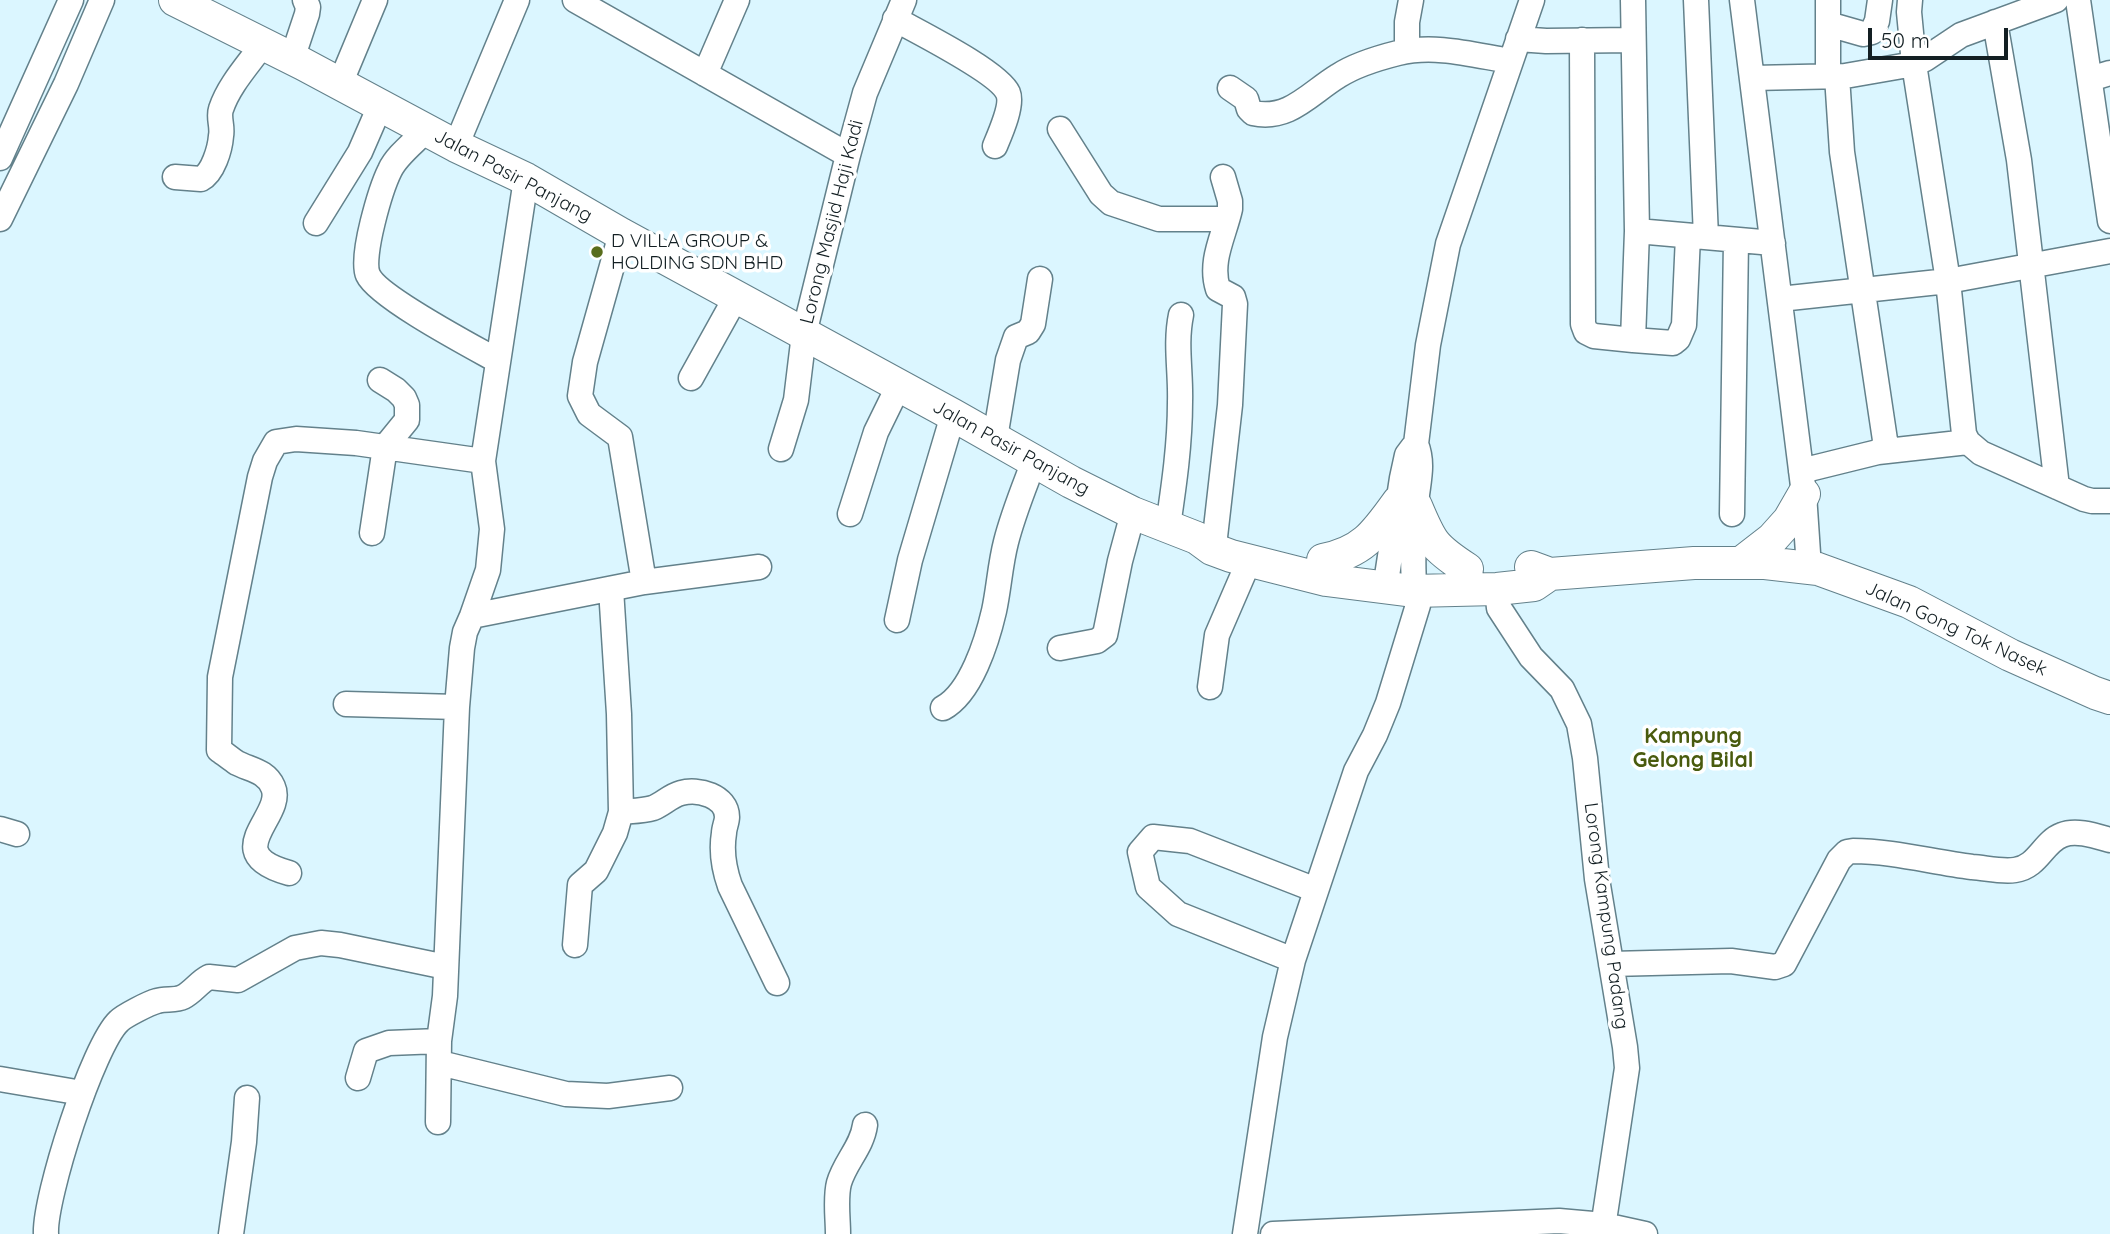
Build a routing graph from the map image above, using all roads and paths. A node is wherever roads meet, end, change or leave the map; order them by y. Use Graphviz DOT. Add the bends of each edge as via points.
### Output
graph roads {
  1 [pos="71,0"];
  2 [pos="102,0"];
  3 [pos="175,0"];
  4 [pos="305,0"];
  5 [pos="375,0"];
  6 [pos="517,0"];
  7 [pos="575,0"];
  8 [pos="737,0"];
  9 [pos="1411,0"];
  10 [pos="1532,0"];
  11 [pos="1633,0"];
  12 [pos="1696,0"];
  13 [pos="1742,0"];
  14 [pos="1880,0"];
  15 [pos="1910,0"];
  16 [pos="2056,0"];
  17 [pos="2078,0"];
  18 [pos="900,10"];
  19 [pos="1828,12"];
  20 [pos="1995,22"];
  21 [pos="1582,40"];
  22 [pos="1633,40"];
  23 [pos="262,44"];
  24 [pos="1514,50"];
  25 [pos="1407,51"];
  26 [pos="292,59"];
  27 [pos="1913,64"];
  28 [pos="705,74"];
  29 [pos="1832,76"];
  30 [pos="2100,76"];
  31 [pos="1753,78"];
  32 [pos="340,84"];
  33 [pos="1230,88"];
  34 [pos="380,106"];
  35 [pos="1060,129"];
  36 [pos="426,130"];
  37 [pos="456,146"];
  38 [pos="995,146"];
  39 [pos="848,155"];
  40 [pos="0,158"];
  41 [pos="2105,158"];
  42 [pos="175,177"];
  43 [pos="1223,177"];
  44 [pos="526,179"];
  45 [pos="0,219"];
  46 [pos="1227,219"];
  47 [pos="2110,221"];
  48 [pos="316,223"];
  49 [pos="1637,232"];
  50 [pos="621,234"];
  51 [pos="1697,236"];
  52 [pos="1736,240"];
  53 [pos="1773,243"];
  54 [pos="2110,251"];
  55 [pos="2032,265"];
  56 [pos="1040,279"];
  57 [pos="1948,281"];
  58 [pos="1861,290"];
  59 [pos="736,297"];
  60 [pos="1780,299"];
  61 [pos="1181,315"];
  62 [pos="804,334"];
  63 [pos="1633,340"];
  64 [pos="498,361"];
  65 [pos="691,378"];
  66 [pos="380,380"];
  67 [pos="899,385"];
  68 [pos="953,415"];
  69 [pos="995,438"];
  70 [pos="1968,442"];
  71 [pos="386,447"];
  72 [pos="782,449"];
  73 [pos="1878,452"];
  74 [pos="483,461"];
  75 [pos="1034,461"];
  76 [pos="1802,483"];
  77 [pos="2057,487"];
  78 [pos="2110,501"];
  79 [pos="1407,504"];
  80 [pos="850,514"];
  81 [pos="1732,514"];
  82 [pos="1172,526"];
  83 [pos="372,533"];
  84 [pos="1322,560"];
  85 [pos="1249,561"];
  86 [pos="1741,563"];
  87 [pos="759,568"];
  88 [pos="1809,568"];
  89 [pos="1466,569"];
  90 [pos="1549,574"];
  91 [pos="1400,580"];
  92 [pos="645,582"];
  93 [pos="611,589"];
  94 [pos="1497,589"];
  95 [pos="472,616"];
  96 [pos="897,620"];
  97 [pos="1060,648"];
  98 [pos="1210,687"];
  99 [pos="2110,698"];
  100 [pos="346,704"];
  101 [pos="457,707"];
  102 [pos="943,708"];
  103 [pos="621,812"];
  104 [pos="2110,840"];
  105 [pos="289,873"];
  106 [pos="1315,890"];
  107 [pos="575,945"];
  108 [pos="1293,960"];
  109 [pos="1611,964"];
  110 [pos="446,967"];
  111 [pos="777,983"];
  112 [pos="440,1052"];
  113 [pos="358,1078"];
  114 [pos="0,1079"];
  115 [pos="670,1088"];
  116 [pos="82,1093"];
  117 [pos="247,1098"];
  118 [pos="438,1122"];
  119 [pos="865,1125"];
  120 [pos="1603,1229"];
  121 [pos="46,1234"];
  122 [pos="231,1234"];
  123 [pos="838,1234"];
  124 [pos="1245,1234"];
  125 [pos="1273,1234"];
  126 [pos="1645,1234"];
  1 -- 40 [label="street"];
  2 -- 45 [label="street"];
  3 -- 23 [label="main road, Jalan Pasir Panjang"];
  4 -- 26 [label="street" via="307,14"];
  5 -- 32 [label="street"];
  6 -- 37 [label="street"];
  7 -- 28 [label="street"];
  8 -- 28 [label="street"];
  9 -- 25 [label="street"];
  10 -- 24 [label="street"];
  11 -- 22 [label="street"];
  12 -- 51 [label="street"];
  13 -- 31 [label="street"];
  14 -- 19 [label="street" via="1872,32 1863,34"];
  15 -- 27 [label="street"];
  16 -- 20 [label="street"];
  17 -- 30 [label="street"];
  18 -- 38 [label="street" via="1005,89 1007,112"];
  18 -- 39 [label="street, Lorong Masjid Haji Kadi" via="865,93"];
  19 -- 29 [label="street"];
  20 -- 27 [label="street" via="1961,35"];
  20 -- 55 [label="street"];
  21 -- 22 [label="street"];
  21 -- 24 [label="street"];
  21 -- 63 [label="street" via="1583,324 1594,336"];
  22 -- 49 [label="street"];
  23 -- 26 [label="main road, Jalan Pasir Panjang"];
  23 -- 42 [label="street" via="225,99 219,116 221,136 209,172 201,179"];
  24 -- 25 [label="street"];
  24 -- 79 [label="street" via="1448,244 1428,345 1416,444 1421,458"];
  25 -- 33 [label="street" via="1348,71 1278,114 1253,113 1247,99"];
  26 -- 32 [label="main road, Jalan Pasir Panjang"];
  27 -- 29 [label="street"];
  27 -- 57 [label="street"];
  28 -- 39 [label="street"];
  29 -- 31 [label="street"];
  29 -- 58 [label="street"];
  30 -- 41 [label="street"];
  31 -- 53 [label="street"];
  32 -- 34 [label="main road, Jalan Pasir Panjang"];
  34 -- 36 [label="main road, Jalan Pasir Panjang"];
  34 -- 48 [label="street" via="360,152"];
  35 -- 46 [label="street" via="1111,203 1159,219"];
  36 -- 37 [label="main road, Jalan Pasir Panjang"];
  36 -- 64 [label="street" via="391,168 370,234 367,274 375,286 405,306"];
  37 -- 44 [label="main road, Jalan Pasir Panjang"];
  39 -- 62 [label="street, Lorong Masjid Haji Kadi"];
  41 -- 47 [label="street"];
  43 -- 46 [label="street" via="1230,201"];
  44 -- 50 [label="main road, Jalan Pasir Panjang"];
  44 -- 64 [label="street"];
  46 -- 82 [label="street" via="1215,271 1219,289 1235,300 1230,405"];
  49 -- 51 [label="street"];
  49 -- 63 [label="street"];
  50 -- 59 [label="main road, Jalan Pasir Panjang"];
  50 -- 92 [label="street" via="580,396 589,414 620,437"];
  51 -- 52 [label="street"];
  51 -- 63 [label="street" via="1682,334 1673,343"];
  52 -- 53 [label="street"];
  52 -- 81 [label="street"];
  53 -- 60 [label="street"];
  54 -- 55 [label="street"];
  55 -- 57 [label="street"];
  55 -- 77 [label="street"];
  56 -- 69 [label="street" via="1033,324 1016,337 1010,352"];
  57 -- 58 [label="street"];
  57 -- 70 [label="street"];
  58 -- 60 [label="street"];
  58 -- 73 [label="street" via="1885,440"];
  59 -- 62 [label="main road, Jalan Pasir Panjang"];
  59 -- 65 [label="street"];
  60 -- 76 [label="street"];
  61 -- 82 [label="street" via="1181,400"];
  62 -- 67 [label="main road, Jalan Pasir Panjang"];
  62 -- 72 [label="street, Lorong Masjid Haji Kadi" via="796,400"];
  64 -- 74 [label="street"];
  66 -- 71 [label="street" via="397,390 407,405 407,420"];
  67 -- 68 [label="main road, Jalan Pasir Panjang"];
  67 -- 80 [label="street" via="876,432"];
  68 -- 69 [label="main road, Jalan Pasir Panjang"];
  68 -- 96 [label="street"];
  69 -- 75 [label="main road, Jalan Pasir Panjang"];
  70 -- 73 [label="street"];
  70 -- 77 [label="street" via="1981,453"];
  71 -- 74 [label="street"];
  71 -- 83 [label="street"];
  71 -- 105 [label="street" via="296,439 276,442 260,477 220,677 219,750 259,772 273,787 274,797 256,839 256,850 269,867"];
  73 -- 76 [label="street"];
  74 -- 95 [label="street" via="492,529 488,570"];
  75 -- 82 [label="main road, Jalan Pasir Panjang" via="1103,499"];
  75 -- 102 [label="street" via="1007,537 986,640 967,682"];
  76 -- 86 [label="main road" via="1789,520 1772,540"];
  76 -- 88 [label="street"];
  77 -- 78 [label="street" via="2092,501"];
  79 -- 84 [label="main road" via="1360,546"];
  79 -- 89 [label="main road" via="1438,550"];
  79 -- 91 [label="street"];
  82 -- 84 [label="main road, Jalan Gong Tok Nasek"];
  82 -- 85 [label="main road, Jalan Gong Tok Nasek" via="1212,549"];
  82 -- 97 [label="street" via="1105,635"];
  84 -- 91 [label="main road, Jalan Gong Tok Nasek"];
  85 -- 91 [label="main road, Jalan Gong Tok Nasek" via="1326,580"];
  85 -- 98 [label="street" via="1217,635"];
  86 -- 88 [label="main road, Jalan Gong Tok Nasek"];
  86 -- 90 [label="main road, Jalan Gong Tok Nasek"];
  87 -- 92 [label="street"];
  88 -- 99 [label="main road, Jalan Gong Tok Nasek" via="1909,602 2010,655"];
  89 -- 90 [label="main road, Jalan Gong Tok Nasek" via="1535,567"];
  89 -- 91 [label="main road, Jalan Gong Tok Nasek"];
  90 -- 94 [label="main road, Jalan Gong Tok Nasek" via="1534,585"];
  91 -- 94 [label="main road, Jalan Gong Tok Nasek"];
  91 -- 106 [label="street" via="1418,605 1388,702 1356,771"];
  92 -- 93 [label="street"];
  93 -- 95 [label="street"];
  93 -- 103 [label="street"];
  94 -- 109 [label="street, Lorong Kampung Padang" via="1499,608 1531,657 1562,690 1579,724"];
  95 -- 101 [label="street" via="462,648"];
  100 -- 101 [label="street"];
  101 -- 110 [label="street"];
  103 -- 107 [label="street" via="596,871 580,885"];
  103 -- 111 [label="street" via="649,809 685,792 718,798 727,818 725,872"];
  104 -- 109 [label="street" via="2060,835 2035,860 2014,870 1847,852 1784,964"];
  106 -- 108 [label="street"];
  106 -- 108 [label="street" via="1190,841 1153,837 1140,852 1148,887 1178,915"];
  108 -- 124 [label="street" via="1275,1037"];
  109 -- 120 [label="street, Lorong Kampung Padang" via="1627,1068"];
  110 -- 112 [label="street"];
  110 -- 116 [label="street" via="321,943 295,948 238,980 209,977 183,997 158,1000 122,1018 112,1028"];
  112 -- 113 [label="street" via="389,1044 366,1051"];
  112 -- 115 [label="street" via="566,1094 608,1096"];
  112 -- 118 [label="street"];
  114 -- 116 [label="street"];
  116 -- 121 [label="street" via="47,1213"];
  117 -- 122 [label="street"];
  119 -- 123 [label="street" via="840,1180"];
  120 -- 125 [label="street" via="1559,1221"];
  120 -- 126 [label="street"];
}
